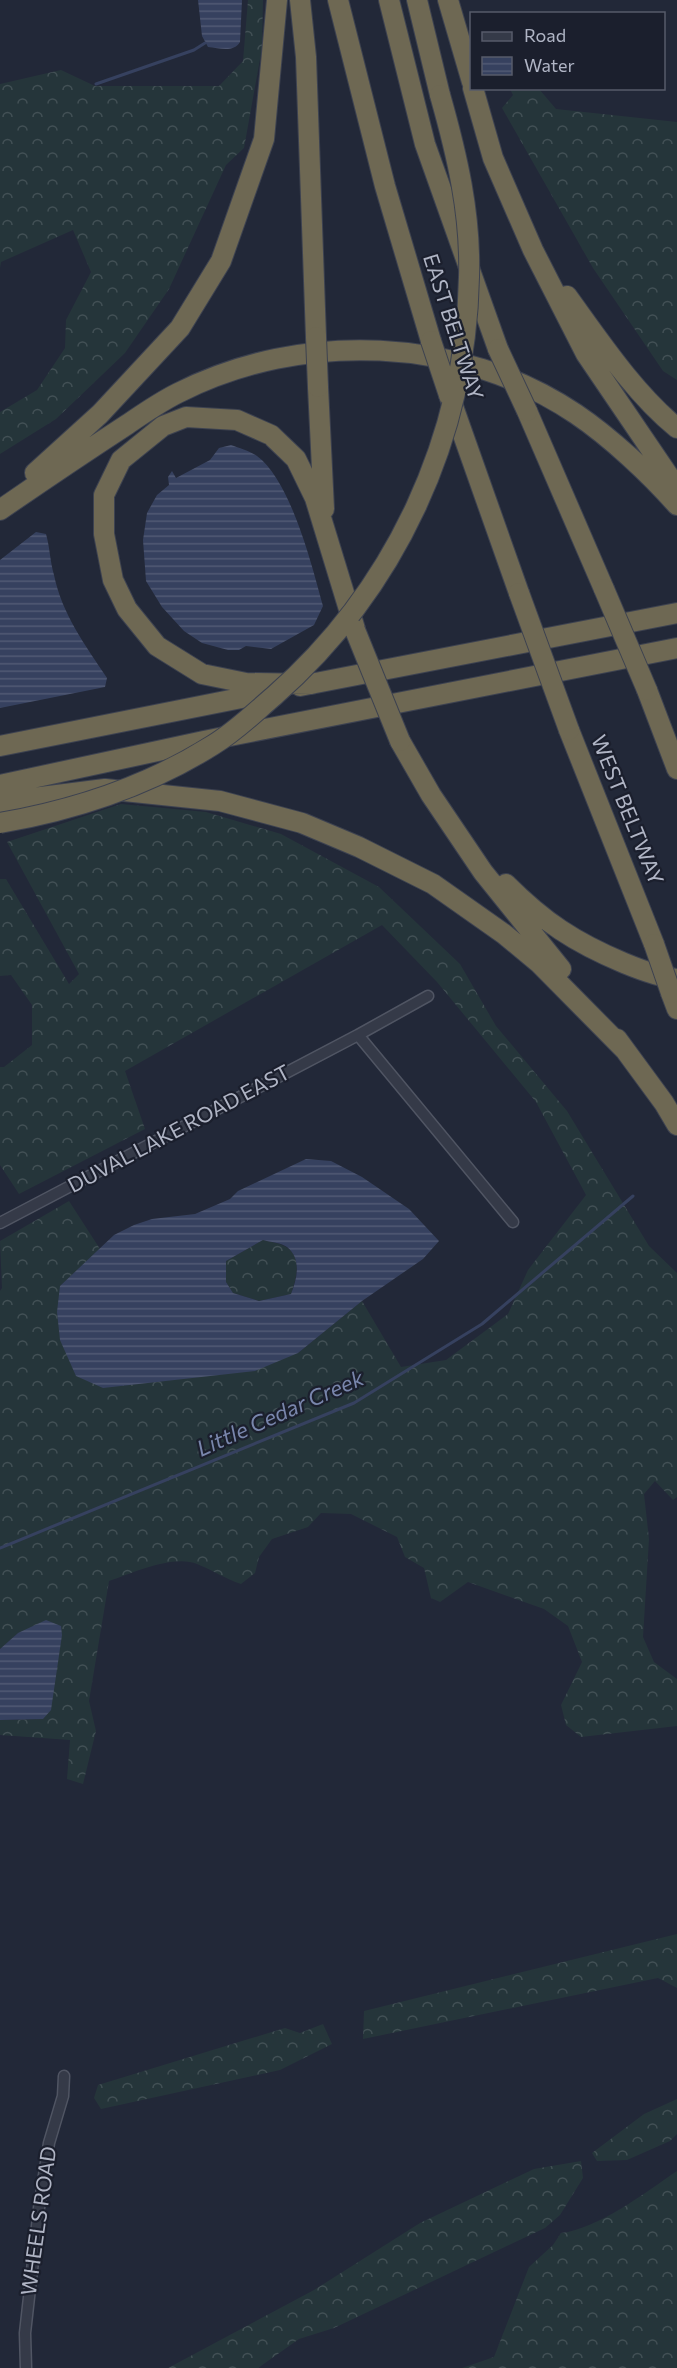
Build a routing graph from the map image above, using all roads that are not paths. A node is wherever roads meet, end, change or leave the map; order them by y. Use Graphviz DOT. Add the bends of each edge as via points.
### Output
graph roads {
  1 [pos="277,0"];
  2 [pos="300,0"];
  3 [pos="338,0"];
  4 [pos="389,0"];
  5 [pos="417,0"];
  6 [pos="448,0"];
  7 [pos="470,78"];
  8 [pos="474,90"];
  9 [pos="533,250"];
  10 [pos="677,428"];
  11 [pos="677,488"];
  12 [pos="0,505"];
  13 [pos="677,505"];
  14 [pos="0,510"];
  15 [pos="325,532"];
  16 [pos="677,613"];
  17 [pos="677,648"];
  18 [pos="544,662"];
  19 [pos="312,684"];
  20 [pos="0,746"];
  21 [pos="677,769"];
  22 [pos="0,785"];
  23 [pos="430,795"];
  24 [pos="0,802"];
  25 [pos="0,823"];
  26 [pos="675,994"];
  27 [pos="428,996"];
  28 [pos="358,1035"];
  29 [pos="624,1048"];
  30 [pos="677,1125"];
  31 [pos="513,1222"];
  32 [pos="0,1223"];
  33 [pos="64,2076"];
  34 [pos="26,2368"];
  1 -- 12 [label="highway" via="264,140 220,261 180,328 100,414"];
  2 -- 15 [label="highway, bridge" via="306,57"];
  3 -- 18 [label="highway, EAST BELTWAY, bridge" via="385,186 431,341"];
  4 -- 21 [label="highway, EAST BELTWAY, bridge" via="425,144 498,349 604,589"];
  5 -- 25 [label="highway, bridge" via="457,154 470,276 461,368 441,446 401,540 362,601 320,652 238,728 184,762 128,788 77,806"];
  6 -- 7 [label="highway"];
  8 -- 9 [label="highway" via="493,158"];
  9 -- 10 [label="highway" via="614,360"];
  9 -- 11 [label="highway" via="585,354"];
  13 -- 14 [label="highway" via="605,437 551,399 490,372 450,361 356,349 284,356 198,383 144,412"];
  15 -- 19 [label="highway" via="315,498 296,459 271,435 237,420 186,417 163,426 121,460 104,495 104,534 113,580 127,609 156,646 202,674 246,683"];
  15 -- 23 [label="highway, bridge" via="356,630 400,741"];
  16 -- 19 [label="highway"];
  17 -- 22 [label="highway"];
  18 -- 26 [label="highway, WEST BELTWAY, bridge"];
  19 -- 20 [label="highway"];
  23 -- 26 [label="highway" via="498,876 535,912 596,951 642,970"];
  23 -- 29 [label="highway" via="483,872"];
  24 -- 29 [label="highway" via="105,789 220,801 302,822 433,884 539,963"];
  27 -- 28 [label="street, DUVAL LAKE ROAD EAST"];
  28 -- 31 [label="street"];
  28 -- 32 [label="street, DUVAL LAKE ROAD EAST"];
  29 -- 30 [label="highway"];
  33 -- 34 [label="street, WHEELS ROAD" via="39,2208 25,2333"];
}
